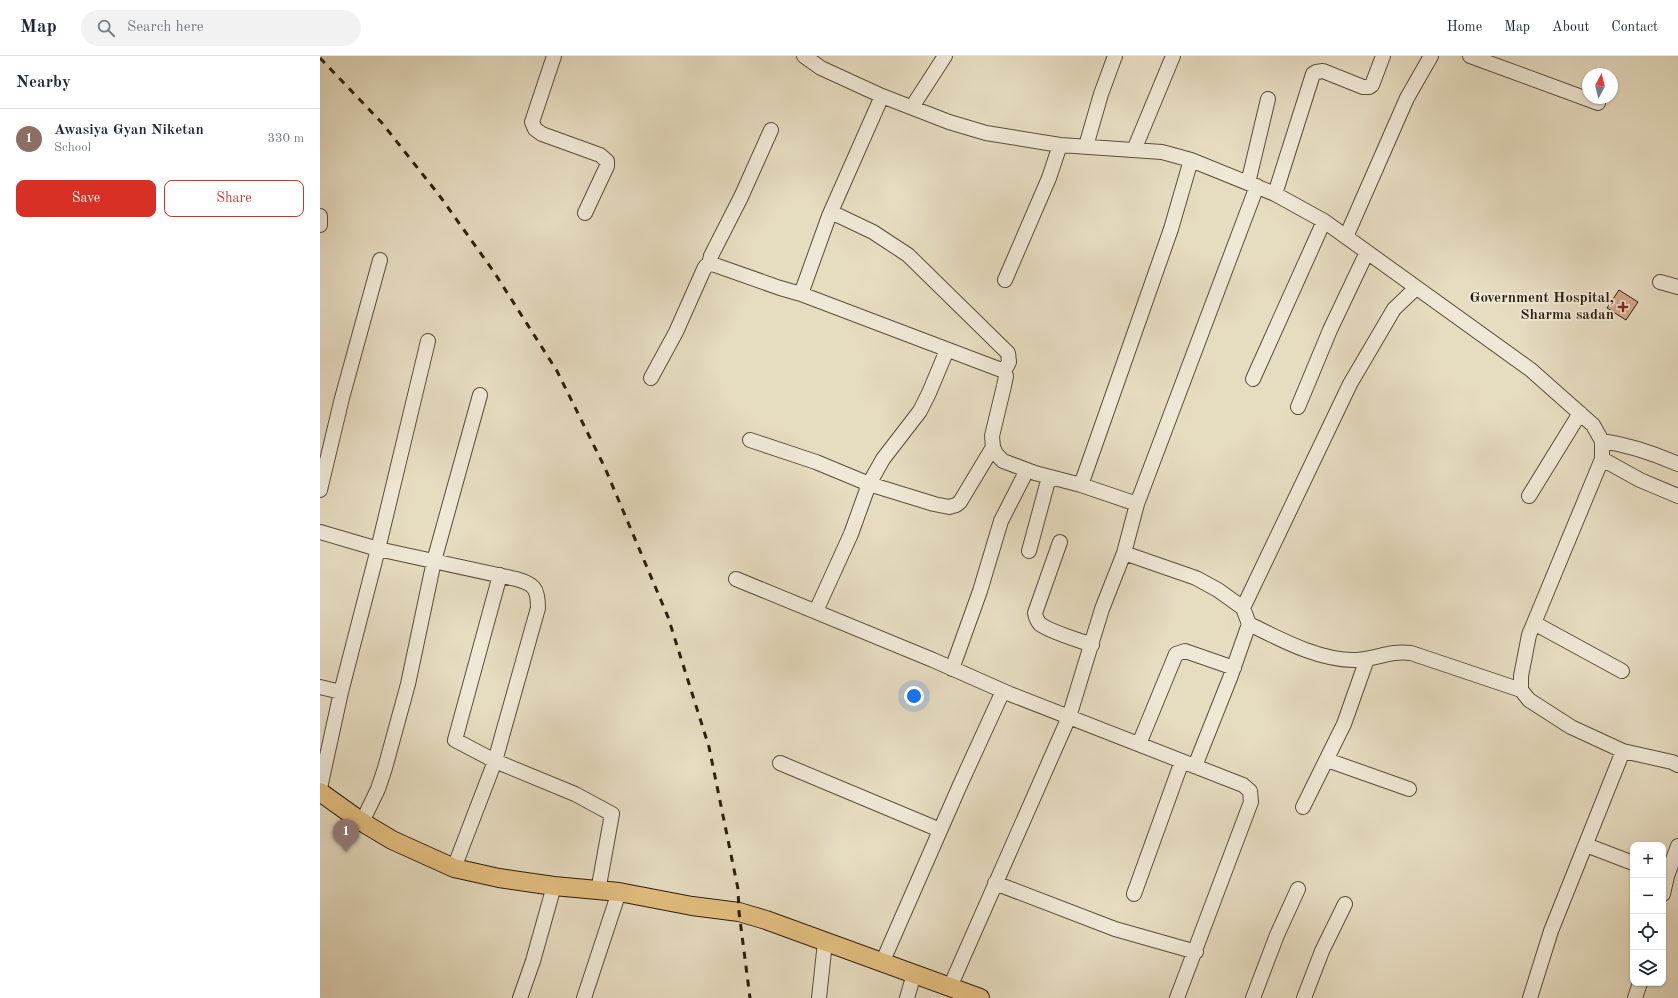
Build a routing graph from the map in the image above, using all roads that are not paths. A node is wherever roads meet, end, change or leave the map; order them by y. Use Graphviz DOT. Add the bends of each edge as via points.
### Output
graph roads {
  1 [pos="554,56"];
  2 [pos="804,56"];
  3 [pos="945,56"];
  4 [pos="1115,56"];
  5 [pos="1173,56"];
  6 [pos="1383,56"];
  7 [pos="1431,56"];
  8 [pos="1470,56"];
  9 [pos="882,96"];
  10 [pos="1582,96"];
  11 [pos="1268,99"];
  12 [pos="912,107"];
  13 [pos="771,130"];
  14 [pos="1060,144"];
  15 [pos="1086,146"];
  16 [pos="1134,150"];
  17 [pos="1191,160"];
  18 [pos="1252,184"];
  19 [pos="1275,194"];
  20 [pos="831,212"];
  21 [pos="585,213"];
  22 [pos="320,216"];
  23 [pos="1324,221"];
  24 [pos="320,225"];
  25 [pos="1346,237"];
  26 [pos="1367,252"];
  27 [pos="380,260"];
  28 [pos="709,264"];
  29 [pos="1006,280"];
  30 [pos="1660,282"];
  31 [pos="1678,287"];
  32 [pos="1416,288"];
  33 [pos="801,294"];
  34 [pos="428,341"];
  35 [pos="947,350"];
  36 [pos="1004,372"];
  37 [pos="651,378"];
  38 [pos="1253,379"];
  39 [pos="480,395"];
  40 [pos="1298,407"];
  41 [pos="1580,413"];
  42 [pos="750,440"];
  43 [pos="1602,441"];
  44 [pos="993,447"];
  45 [pos="1602,459"];
  46 [pos="1678,464"];
  47 [pos="1027,470"];
  48 [pos="1049,477"];
  49 [pos="869,484"];
  50 [pos="1081,485"];
  51 [pos="320,490"];
  52 [pos="1529,496"];
  53 [pos="1678,496"];
  54 [pos="1137,504"];
  55 [pos="320,532"];
  56 [pos="1060,542"];
  57 [pos="378,549"];
  58 [pos="1029,551"];
  59 [pos="1124,553"];
  60 [pos="434,561"];
  61 [pos="500,575"];
  62 [pos="736,580"];
  63 [pos="1243,608"];
  64 [pos="816,611"];
  65 [pos="1534,623"];
  66 [pos="1249,624"];
  67 [pos="1092,645"];
  68 [pos="1367,659"];
  69 [pos="1234,668"];
  70 [pos="952,669"];
  71 [pos="1622,671"];
  72 [pos="320,688"];
  73 [pos="1521,690"];
  74 [pos="1003,691"];
  75 [pos="341,692"];
  76 [pos="1069,717"];
  77 [pos="1139,744"];
  78 [pos="1622,751"];
  79 [pos="1326,760"];
  80 [pos="495,761"];
  81 [pos="780,763"];
  82 [pos="1189,763"];
  83 [pos="1678,765"];
  84 [pos="320,788"];
  85 [pos="1409,789"];
  86 [pos="320,792"];
  87 [pos="1303,807"];
  88 [pos="362,822"];
  89 [pos="940,830"];
  90 [pos="1586,845"];
  91 [pos="1678,846"];
  92 [pos="1630,862"];
  93 [pos="454,868"];
  94 [pos="1670,877"];
  95 [pos="995,882"];
  96 [pos="554,886"];
  97 [pos="1666,887"];
  98 [pos="1298,889"];
  99 [pos="598,890"];
  100 [pos="619,892"];
  101 [pos="1134,894"];
  102 [pos="1345,904"];
  103 [pos="825,942"];
  104 [pos="1196,952"];
  105 [pos="882,963"];
  106 [pos="914,974"];
  107 [pos="950,986"];
  108 [pos="1639,986"];
  109 [pos="976,997"];
  110 [pos="520,998"];
  111 [pos="584,998"];
  112 [pos="820,998"];
  113 [pos="907,998"];
  114 [pos="1177,998"];
  115 [pos="1253,998"];
  116 [pos="1304,998"];
  117 [pos="1530,998"];
  118 [pos="1635,998"];
  1 -- 21 [label="street" via="532,122 535,129 542,134 600,155 607,161"];
  2 -- 9 [label="street" via="820,68"];
  3 -- 12 [label="street"];
  4 -- 15 [label="street"];
  5 -- 16 [label="street"];
  6 -- 19 [label="street" via="1369,88 1322,71 1313,74"];
  7 -- 25 [label="street" via="1407,98"];
  8 -- 10 [label="street"];
  9 -- 12 [label="street"];
  9 -- 20 [label="street"];
  11 -- 18 [label="street"];
  12 -- 14 [label="street" via="986,133"];
  13 -- 28 [label="street"];
  14 -- 15 [label="street"];
  14 -- 29 [label="street" via="1049,178"];
  15 -- 16 [label="street"];
  16 -- 17 [label="street" via="1162,152"];
  17 -- 18 [label="street"];
  17 -- 50 [label="street" via="1171,230"];
  18 -- 19 [label="street"];
  18 -- 54 [label="street"];
  19 -- 23 [label="street"];
  20 -- 33 [label="street"];
  20 -- 36 [label="street" via="872,232 920,265 1008,353 1009,362"];
  22 -- 24 [label="street"];
  23 -- 25 [label="street"];
  23 -- 38 [label="street"];
  25 -- 26 [label="street"];
  26 -- 32 [label="street"];
  26 -- 40 [label="street" via="1330,330"];
  27 -- 51 [label="street"];
  28 -- 33 [label="street" via="716,264"];
  28 -- 37 [label="street" via="704,269 676,332"];
  30 -- 31 [label="street"];
  32 -- 41 [label="street" via="1530,370"];
  32 -- 63 [label="street" via="1394,309 1350,384"];
  33 -- 35 [label="street"];
  34 -- 57 [label="street"];
  35 -- 36 [label="street"];
  35 -- 49 [label="street" via="920,411 883,459"];
  36 -- 44 [label="street" via="1006,376 992,436"];
  39 -- 60 [label="street"];
  41 -- 43 [label="street" via="1593,425"];
  41 -- 52 [label="street"];
  42 -- 49 [label="street" via="816,462"];
  43 -- 45 [label="street"];
  43 -- 46 [label="street" via="1640,448"];
  44 -- 47 [label="street" via="1003,461"];
  44 -- 49 [label="street" via="956,505 949,507 934,504"];
  45 -- 53 [label="street" via="1640,480"];
  45 -- 65 [label="street"];
  47 -- 48 [label="street"];
  47 -- 70 [label="street" via="1001,521 980,591"];
  48 -- 50 [label="street"];
  48 -- 58 [label="street"];
  49 -- 64 [label="street" via="851,534"];
  50 -- 54 [label="street"];
  54 -- 59 [label="street"];
  55 -- 57 [label="street"];
  56 -- 67 [label="street" via="1035,613 1036,619 1048,629"];
  57 -- 60 [label="street"];
  57 -- 75 [label="street"];
  59 -- 63 [label="street" via="1196,578"];
  59 -- 67 [label="street" via="1102,609"];
  60 -- 61 [label="street"];
  60 -- 88 [label="street" via="408,684 378,789"];
  61 -- 80 [label="street" via="456,740"];
  61 -- 80 [label="street" via="527,582 535,588 538,608"];
  62 -- 64 [label="street"];
  63 -- 66 [label="street"];
  64 -- 70 [label="street"];
  65 -- 71 [label="street"];
  65 -- 73 [label="street" via="1522,664"];
  66 -- 68 [label="street" via="1308,650 1342,659"];
  66 -- 69 [label="street"];
  67 -- 76 [label="street"];
  68 -- 73 [label="street" via="1398,652 1411,653"];
  68 -- 79 [label="street" via="1350,709"];
  69 -- 77 [label="street" via="1185,651 1176,654"];
  69 -- 82 [label="street"];
  70 -- 74 [label="street"];
  72 -- 75 [label="street"];
  73 -- 78 [label="street" via="1541,709 1571,727"];
  74 -- 76 [label="street"];
  74 -- 89 [label="street"];
  75 -- 84 [label="street"];
  76 -- 77 [label="street"];
  76 -- 95 [label="street"];
  77 -- 82 [label="street"];
  78 -- 83 [label="street"];
  78 -- 90 [label="street"];
  79 -- 85 [label="street"];
  79 -- 87 [label="street"];
  80 -- 93 [label="street"];
  80 -- 99 [label="street" via="575,794 612,814"];
  81 -- 89 [label="street"];
  82 -- 101 [label="street"];
  82 -- 104 [label="street" via="1243,785 1250,790 1251,796"];
  86 -- 88 [label="main road"];
  88 -- 93 [label="main road" via="392,840"];
  89 -- 105 [label="street"];
  90 -- 92 [label="street"];
  90 -- 117 [label="street" via="1551,931"];
  91 -- 94 [label="street"];
  93 -- 96 [label="main road" via="498,878"];
  94 -- 97 [label="street"];
  95 -- 104 [label="street" via="1115,929"];
  95 -- 107 [label="street"];
  96 -- 99 [label="main road"];
  96 -- 110 [label="street"];
  98 -- 115 [label="street"];
  99 -- 100 [label="main road"];
  100 -- 103 [label="main road" via="739,912"];
  100 -- 111 [label="street"];
  102 -- 116 [label="street" via="1322,951"];
  103 -- 105 [label="main road"];
  103 -- 112 [label="street"];
  104 -- 114 [label="street"];
  105 -- 106 [label="main road"];
  106 -- 107 [label="main road"];
  106 -- 113 [label="street"];
  107 -- 109 [label="main road"];
  108 -- 118 [label="street"];
}
